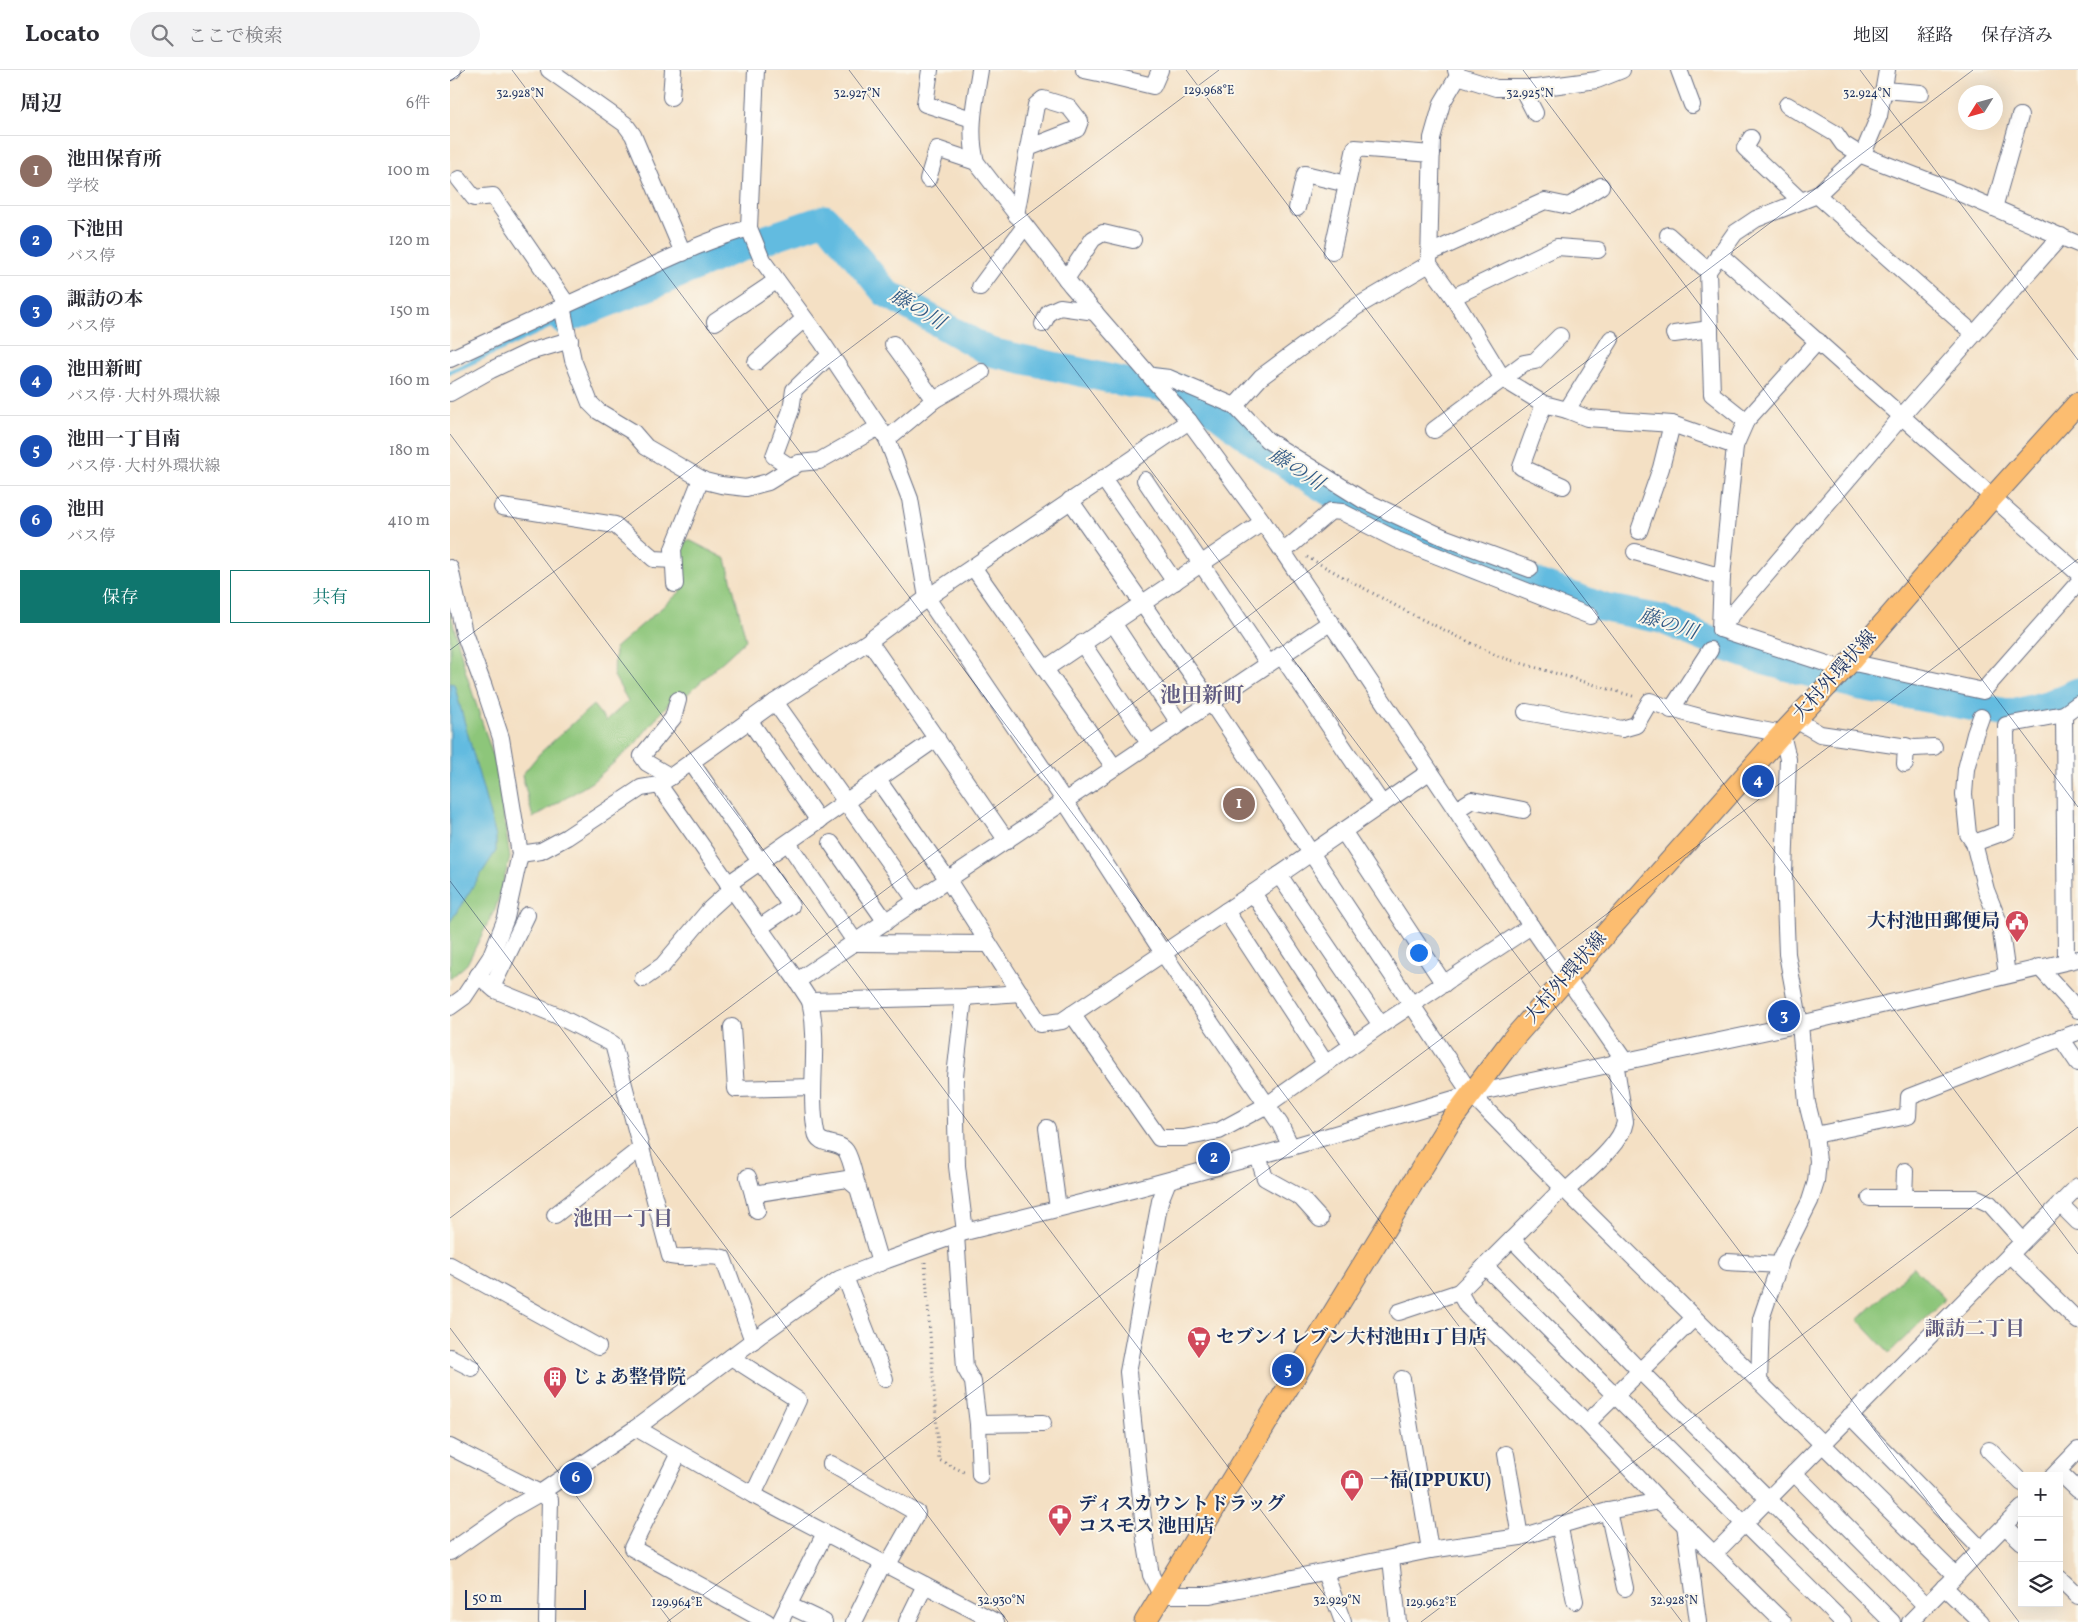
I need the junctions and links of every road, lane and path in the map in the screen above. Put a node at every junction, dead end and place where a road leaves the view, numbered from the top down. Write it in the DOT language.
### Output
graph roads {
  1 [pos="549,70"];
  2 [pos="673,70"];
  3 [pos="756,70"];
  4 [pos="930,70"];
  5 [pos="980,70"];
  6 [pos="1084,70"];
  7 [pos="1160,70"];
  8 [pos="1622,70"];
  9 [pos="1679,70"];
  10 [pos="1887,70"];
  11 [pos="1104,72"];
  12 [pos="1457,73"];
  13 [pos="1522,88"];
  14 [pos="1884,90"];
  15 [pos="1921,93"];
  16 [pos="671,97"];
  17 [pos="1692,105"];
  18 [pos="1787,105"];
  19 [pos="1535,113"];
  20 [pos="2020,116"];
  21 [pos="972,119"];
  22 [pos="1751,138"];
  23 [pos="1028,148"];
  24 [pos="1432,154"];
  25 [pos="1859,154"];
  26 [pos="976,162"];
  27 [pos="459,179"];
  28 [pos="928,179"];
  29 [pos="1347,184"];
  30 [pos="1601,186"];
  31 [pos="1817,195"];
  32 [pos="1801,201"];
  33 [pos="1297,208"];
  34 [pos="1994,208"];
  35 [pos="1021,220"];
  36 [pos="750,230"];
  37 [pos="1668,235"];
  38 [pos="2061,236"];
  39 [pos="1133,240"];
  40 [pos="2078,244"];
  41 [pos="1598,250"];
  42 [pos="683,252"];
  43 [pos="1332,252"];
  44 [pos="1719,254"];
  45 [pos="1430,258"];
  46 [pos="1708,271"];
  47 [pos="1066,279"];
  48 [pos="776,281"];
  49 [pos="980,287"];
  50 [pos="1453,297"];
  51 [pos="564,306"];
  52 [pos="1095,312"];
  53 [pos="804,319"];
  54 [pos="715,322"];
  55 [pos="1043,324"];
  56 [pos="1710,329"];
  57 [pos="569,334"];
  58 [pos="1674,334"];
  59 [pos="1974,334"];
  60 [pos="1560,336"];
  61 [pos="1611,339"];
  62 [pos="1818,341"];
  63 [pos="893,344"];
  64 [pos="830,355"];
  65 [pos="450,359"];
  66 [pos="756,362"];
  67 [pos="982,372"];
  68 [pos="1152,377"];
  69 [pos="1503,380"];
  70 [pos="450,393"];
  71 [pos="934,400"];
  72 [pos="2078,402"];
  73 [pos="1544,404"];
  74 [pos="1235,406"];
  75 [pos="1567,410"];
  76 [pos="1902,416"];
  77 [pos="1189,421"];
  78 [pos="1746,421"];
  79 [pos="1672,424"];
  80 [pos="1434,430"];
  81 [pos="883,433"];
  82 [pos="1735,446"];
  83 [pos="792,468"];
  84 [pos="1103,478"];
  85 [pos="701,479"];
  86 [pos="1145,480"];
  87 [pos="1563,486"];
  88 [pos="1992,498"];
  89 [pos="1070,500"];
  90 [pos="502,507"];
  91 [pos="1263,522"];
  92 [pos="1639,531"];
  93 [pos="1283,552"];
  94 [pos="1635,552"];
  95 [pos="673,560"];
  96 [pos="1202,563"];
  97 [pos="973,567"];
  98 [pos="450,568"];
  99 [pos="1530,569"];
  100 [pos="2078,573"];
  101 [pos="1722,577"];
  102 [pos="1175,582"];
  103 [pos="2078,583"];
  104 [pos="675,584"];
  105 [pos="927,598"];
  106 [pos="1143,604"];
  107 [pos="1590,616"];
  108 [pos="1331,622"];
  109 [pos="1113,624"];
  110 [pos="1720,628"];
  111 [pos="869,641"];
  112 [pos="1082,643"];
  113 [pos="1710,650"];
  114 [pos="1275,659"];
  115 [pos="1845,667"];
  116 [pos="1045,669"];
  117 [pos="678,700"];
  118 [pos="1650,701"];
  119 [pos="775,702"];
  120 [pos="1211,702"];
  121 [pos="2078,704"];
  122 [pos="1671,710"];
  123 [pos="1526,712"];
  124 [pos="2064,714"];
  125 [pos="1981,717"];
  126 [pos="749,720"];
  127 [pos="1795,721"];
  128 [pos="1180,722"];
  129 [pos="938,738"];
  130 [pos="1149,743"];
  131 [pos="1906,746"];
  132 [pos="1934,747"];
  133 [pos="691,762"];
  134 [pos="1905,764"];
  135 [pos="1114,767"];
  136 [pos="1429,772"];
  137 [pos="878,780"];
  138 [pos="665,781"];
  139 [pos="1064,800"];
  140 [pos="847,802"];
  141 [pos="1382,804"];
  142 [pos="1456,810"];
  143 [pos="1523,810"];
  144 [pos="819,821"];
  145 [pos="1343,831"];
  146 [pos="1007,841"];
  147 [pos="788,843"];
  148 [pos="831,843"];
  149 [pos="1974,843"];
  150 [pos="1310,853"];
  151 [pos="520,854"];
  152 [pos="760,862"];
  153 [pos="1279,875"];
  154 [pos="948,880"];
  155 [pos="730,887"];
  156 [pos="1253,893"];
  157 [pos="917,902"];
  158 [pos="1226,911"];
  159 [pos="527,916"];
  160 [pos="886,922"];
  161 [pos="1531,926"];
  162 [pos="759,928"];
  163 [pos="856,943"];
  164 [pos="989,944"];
  165 [pos="1163,953"];
  166 [pos="2072,960"];
  167 [pos="2038,967"];
  168 [pos="478,975"];
  169 [pos="2007,975"];
  170 [pos="1566,978"];
  171 [pos="643,979"];
  172 [pos="797,981"];
  173 [pos="1444,984"];
  174 [pos="492,987"];
  175 [pos="1020,993"];
  176 [pos="964,997"];
  177 [pos="810,1001"];
  178 [pos="1412,1005"];
  179 [pos="450,1007"];
  180 [pos="2078,1010"];
  181 [pos="1072,1014"];
  182 [pos="1800,1024"];
  183 [pos="1381,1025"];
  184 [pos="732,1027"];
  185 [pos="2078,1032"];
  186 [pos="2061,1038"];
  187 [pos="1352,1045"];
  188 [pos="1620,1061"];
  189 [pos="2078,1063"];
  190 [pos="1326,1064"];
  191 [pos="813,1087"];
  192 [pos="1471,1094"];
  193 [pos="1267,1105"];
  194 [pos="1048,1128"];
  195 [pos="1815,1135"];
  196 [pos="1291,1147"];
  197 [pos="641,1148"];
  198 [pos="1258,1156"];
  199 [pos="1905,1171"];
  200 [pos="748,1177"];
  201 [pos="1168,1181"];
  202 [pos="2078,1186"];
  203 [pos="858,1188"];
  204 [pos="1564,1189"];
  205 [pos="753,1194"];
  206 [pos="1870,1198"];
  207 [pos="1904,1198"];
  208 [pos="2060,1204"];
  209 [pos="1058,1208"];
  210 [pos="757,1211"];
  211 [pos="555,1215"];
  212 [pos="1320,1219"];
  213 [pos="2078,1222"];
  214 [pos="960,1234"];
  215 [pos="1512,1239"];
  216 [pos="2023,1241"];
  217 [pos="924,1247"];
  218 [pos="2010,1254"];
  219 [pos="1727,1262"];
  220 [pos="880,1263"];
  221 [pos="450,1265"];
  222 [pos="1780,1265"];
  223 [pos="1485,1266"];
  224 [pos="845,1277"];
  225 [pos="1459,1292"];
  226 [pos="1399,1312"];
  227 [pos="1694,1318"];
  228 [pos="2078,1322"];
  229 [pos="753,1341"];
  230 [pos="598,1347"];
  231 [pos="450,1357"];
  232 [pos="731,1357"];
  233 [pos="472,1368"];
  234 [pos="1640,1371"];
  235 [pos="885,1379"];
  236 [pos="1402,1379"];
  237 [pos="1759,1382"];
  238 [pos="1615,1396"];
  239 [pos="1850,1416"];
  240 [pos="1587,1423"];
  241 [pos="978,1424"];
  242 [pos="1043,1424"];
  243 [pos="636,1428"];
  244 [pos="1822,1444"];
  245 [pos="450,1447"];
  246 [pos="1989,1450"];
  247 [pos="2078,1450"];
  248 [pos="679,1453"];
  249 [pos="1506,1454"];
  250 [pos="831,1464"];
  251 [pos="2057,1472"];
  252 [pos="1794,1473"];
  253 [pos="980,1475"];
  254 [pos="2063,1478"];
  255 [pos="2018,1479"];
  256 [pos="2078,1490"];
  257 [pos="540,1493"];
  258 [pos="754,1496"];
  259 [pos="1769,1498"];
  260 [pos="1660,1501"];
  261 [pos="1608,1511"];
  262 [pos="2018,1512"];
  263 [pos="1559,1524"];
  264 [pos="1685,1525"];
  265 [pos="1743,1525"];
  266 [pos="2005,1526"];
  267 [pos="825,1533"];
  268 [pos="1520,1537"];
  269 [pos="2018,1538"];
  270 [pos="1981,1549"];
  271 [pos="1430,1550"];
  272 [pos="450,1552"];
  273 [pos="1715,1554"];
  274 [pos="1391,1559"];
  275 [pos="885,1564"];
  276 [pos="1325,1573"];
  277 [pos="1950,1581"];
  278 [pos="2063,1582"];
  279 [pos="925,1585"];
  280 [pos="1626,1588"];
  281 [pos="1161,1595"];
  282 [pos="2078,1596"];
  283 [pos="1575,1601"];
  284 [pos="788,1605"];
  285 [pos="1926,1606"];
  286 [pos="547,1622"];
  287 [pos="767,1622"];
  288 [pos="780,1622"];
  289 [pos="824,1622"];
  290 [pos="854,1622"];
  291 [pos="907,1622"];
  292 [pos="996,1622"];
  293 [pos="1145,1622"];
  294 [pos="1343,1622"];
  295 [pos="1398,1622"];
  296 [pos="1698,1622"];
  297 [pos="1783,1622"];
  298 [pos="1843,1622"];
  299 [pos="1892,1622"];
  300 [pos="1910,1622"];
  301 [pos="1982,1622"];
  1 -- 42 [label="street"];
  2 -- 16 [label="street"];
  3 -- 36 [label="street"];
  4 -- 21 [label="street"];
  5 -- 21 [label="street"];
  6 -- 11 [label="street"];
  7 -- 11 [label="street"];
  8 -- 13 [label="street"];
  9 -- 17 [label="street"];
  10 -- 14 [label="street"];
  12 -- 13 [label="street"];
  12 -- 24 [label="street"];
  13 -- 19 [label="street"];
  14 -- 15 [label="street"];
  14 -- 25 [label="street"];
  18 -- 25 [label="street"];
  20 -- 34 [label="street"];
  21 -- 26 [label="street"];
  22 -- 32 [label="street"];
  23 -- 35 [label="street"];
  24 -- 29 [label="street"];
  24 -- 45 [label="street"];
  25 -- 31 [label="street"];
  25 -- 34 [label="street"];
  26 -- 28 [label="street"];
  26 -- 35 [label="street"];
  27 -- 51 [label="street"];
  29 -- 33 [label="street"];
  29 -- 43 [label="street"];
  30 -- 45 [label="street"];
  31 -- 32 [label="street"];
  31 -- 59 [label="street"];
  32 -- 44 [label="street"];
  34 -- 38 [label="street"];
  35 -- 47 [label="street"];
  35 -- 49 [label="street"];
  36 -- 42 [label="street"];
  36 -- 48 [label="street"];
  37 -- 46 [label="street"];
  38 -- 40 [label="street"];
  38 -- 59 [label="street"];
  39 -- 47 [label="street"];
  41 -- 50 [label="street"];
  42 -- 51 [label="street"];
  44 -- 46 [label="street"];
  44 -- 62 [label="street"];
  45 -- 50 [label="street"];
  45 -- 74 [label="street"];
  46 -- 56 [label="street"];
  47 -- 52 [label="street"];
  48 -- 53 [label="street"];
  48 -- 54 [label="street"];
  50 -- 69 [label="street"];
  51 -- 57 [label="street"];
  51 -- 65 [label="street"];
  52 -- 55 [label="street"];
  52 -- 68 [label="street"];
  53 -- 64 [label="street"];
  53 -- 66 [label="street"];
  56 -- 58 [label="street"];
  56 -- 78 [label="street"];
  57 -- 70 [label="street"];
  57 -- 85 [label="street"];
  59 -- 76 [label="street"];
  60 -- 69 [label="street"];
  61 -- 75 [label="street"];
  62 -- 76 [label="street"];
  62 -- 78 [label="street"];
  63 -- 71 [label="street"];
  64 -- 81 [label="street"];
  64 -- 83 [label="street"];
  67 -- 71 [label="street"];
  68 -- 74 [label="street"];
  68 -- 77 [label="street"];
  69 -- 73 [label="street"];
  69 -- 80 [label="street"];
  71 -- 81 [label="street"];
  72 -- 88 [label="main road, 大村外環状線"];
  73 -- 75 [label="street"];
  73 -- 87 [label="street"];
  74 -- 99 [label="street"];
  75 -- 79 [label="street"];
  76 -- 88 [label="street"];
  76 -- 110 [label="street"];
  77 -- 84 [label="street"];
  77 -- 91 [label="street"];
  78 -- 82 [label="street"];
  79 -- 82 [label="street"];
  79 -- 92 [label="street"];
  81 -- 83 [label="street"];
  81 -- 105 [label="street"];
  82 -- 101 [label="street"];
  83 -- 85 [label="street"];
  84 -- 89 [label="street"];
  84 -- 102 [label="street"];
  85 -- 95 [label="street"];
  86 -- 96 [label="street"];
  88 -- 100 [label="street"];
  88 -- 115 [label="main road, 大村外環状線"];
  89 -- 97 [label="street"];
  89 -- 106 [label="street"];
  90 -- 95 [label="street"];
  91 -- 93 [label="street"];
  91 -- 96 [label="street"];
  93 -- 107 [label="street"];
  93 -- 108 [label="street"];
  93 -- 118 [label="path"];
  94 -- 101 [label="street"];
  95 -- 104 [label="street"];
  96 -- 102 [label="street"];
  96 -- 114 [label="street"];
  97 -- 105 [label="street"];
  97 -- 116 [label="street"];
  98 -- 151 [label="street"];
  101 -- 110 [label="street"];
  102 -- 106 [label="street"];
  103 -- 115 [label="street"];
  105 -- 111 [label="street"];
  105 -- 139 [label="street"];
  106 -- 109 [label="street"];
  106 -- 120 [label="street"];
  108 -- 114 [label="street"];
  108 -- 136 [label="street"];
  109 -- 112 [label="street"];
  109 -- 128 [label="street"];
  110 -- 115 [label="street"];
  111 -- 119 [label="street"];
  111 -- 129 [label="street"];
  112 -- 116 [label="street"];
  112 -- 130 [label="street"];
  113 -- 122 [label="street"];
  114 -- 120 [label="street"];
  114 -- 141 [label="street"];
  115 -- 127 [label="main road, 大村外環状線"];
  116 -- 135 [label="street"];
  117 -- 138 [label="street"];
  118 -- 122 [label="street"];
  118 -- 123 [label="street"];
  119 -- 126 [label="street"];
  119 -- 140 [label="street"];
  120 -- 128 [label="street"];
  120 -- 150 [label="street"];
  121 -- 124 [label="street"];
  122 -- 127 [label="street"];
  124 -- 149 [label="street"];
  124 -- 166 [label="street"];
  125 -- 149 [label="street"];
  126 -- 133 [label="street"];
  126 -- 144 [label="street"];
  127 -- 131 [label="street"];
  127 -- 170 [label="main road, 大村外環状線"];
  127 -- 182 [label="street"];
  128 -- 130 [label="street"];
  129 -- 137 [label="street"];
  129 -- 146 [label="street"];
  130 -- 135 [label="street"];
  131 -- 132 [label="street"];
  131 -- 134 [label="street"];
  133 -- 138 [label="street"];
  133 -- 152 [label="street"];
  135 -- 139 [label="street"];
  136 -- 141 [label="street"];
  136 -- 142 [label="street"];
  137 -- 140 [label="street"];
  137 -- 154 [label="street"];
  138 -- 151 [label="street"];
  138 -- 155 [label="street"];
  139 -- 146 [label="street"];
  139 -- 165 [label="street"];
  140 -- 144 [label="street"];
  140 -- 157 [label="street"];
  141 -- 145 [label="street"];
  142 -- 143 [label="street"];
  142 -- 161 [label="street"];
  144 -- 147 [label="street"];
  145 -- 150 [label="street"];
  145 -- 173 [label="street"];
  146 -- 154 [label="street"];
  147 -- 152 [label="street"];
  147 -- 163 [label="street"];
  148 -- 160 [label="street"];
  149 -- 169 [label="street"];
  150 -- 153 [label="street"];
  150 -- 178 [label="street"];
  151 -- 168 [label="street"];
  152 -- 155 [label="street"];
  152 -- 162 [label="street"];
  153 -- 156 [label="street"];
  153 -- 183 [label="street"];
  154 -- 157 [label="street"];
  154 -- 164 [label="street"];
  155 -- 162 [label="street"];
  155 -- 171 [label="street"];
  156 -- 158 [label="street"];
  156 -- 187 [label="street"];
  157 -- 160 [label="street"];
  158 -- 165 [label="street"];
  158 -- 190 [label="street"];
  159 -- 174 [label="street"];
  160 -- 163 [label="street"];
  161 -- 170 [label="street"];
  161 -- 173 [label="street"];
  162 -- 172 [label="street"];
  163 -- 164 [label="street"];
  163 -- 172 [label="street"];
  164 -- 175 [label="street"];
  165 -- 181 [label="street"];
  165 -- 193 [label="street"];
  166 -- 167 [label="street"];
  167 -- 169 [label="street"];
  167 -- 180 [label="street"];
  168 -- 174 [label="street"];
  168 -- 179 [label="street"];
  169 -- 182 [label="street"];
  170 -- 188 [label="street"];
  170 -- 192 [label="main road, 大村外環状線"];
  172 -- 177 [label="street"];
  173 -- 178 [label="street"];
  174 -- 197 [label="street"];
  175 -- 176 [label="street"];
  175 -- 181 [label="street"];
  176 -- 177 [label="street"];
  176 -- 214 [label="street"];
  177 -- 191 [label="street"];
  178 -- 183 [label="street"];
  178 -- 192 [label="street"];
  181 -- 193 [label="street"];
  182 -- 188 [label="street"];
  182 -- 195 [label="street"];
  183 -- 187 [label="street"];
  184 -- 191 [label="street"];
  185 -- 186 [label="street"];
  186 -- 189 [label="street"];
  186 -- 195 [label="street"];
  187 -- 190 [label="street"];
  188 -- 192 [label="street"];
  188 -- 204 [label="street"];
  190 -- 193 [label="street"];
  191 -- 203 [label="street"];
  192 -- 196 [label="street"];
  192 -- 204 [label="street"];
  192 -- 281 [label="main road, 大村外環状線"];
  193 -- 196 [label="street"];
  194 -- 209 [label="street"];
  195 -- 222 [label="street"];
  196 -- 198 [label="street"];
  197 -- 211 [label="street"];
  197 -- 229 [label="street"];
  198 -- 201 [label="street"];
  198 -- 212 [label="street"];
  199 -- 207 [label="street"];
  200 -- 205 [label="street"];
  201 -- 209 [label="street"];
  201 -- 281 [label="street"];
  202 -- 208 [label="street"];
  203 -- 205 [label="street"];
  203 -- 220 [label="street"];
  204 -- 215 [label="street"];
  204 -- 227 [label="street"];
  205 -- 210 [label="street"];
  206 -- 207 [label="street"];
  207 -- 216 [label="street"];
  208 -- 213 [label="street"];
  208 -- 216 [label="street"];
  209 -- 214 [label="street"];
  214 -- 217 [label="street"];
  214 -- 241 [label="street"];
  215 -- 223 [label="street"];
  215 -- 234 [label="street"];
  216 -- 218 [label="street"];
  217 -- 220 [label="street"];
  217 -- 253 [label="path"];
  218 -- 228 [label="street"];
  218 -- 239 [label="street"];
  219 -- 222 [label="street"];
  220 -- 224 [label="street"];
  221 -- 230 [label="street"];
  222 -- 237 [label="street"];
  223 -- 225 [label="street"];
  223 -- 238 [label="street"];
  224 -- 229 [label="street"];
  224 -- 235 [label="street"];
  225 -- 226 [label="street"];
  225 -- 240 [label="street"];
  227 -- 234 [label="street"];
  227 -- 237 [label="street"];
  229 -- 232 [label="street"];
  231 -- 233 [label="street"];
  232 -- 243 [label="street"];
  232 -- 258 [label="street"];
  234 -- 238 [label="street"];
  234 -- 259 [label="street"];
  236 -- 271 [label="street"];
  237 -- 244 [label="street"];
  238 -- 240 [label="street"];
  238 -- 265 [label="street"];
  239 -- 244 [label="street"];
  239 -- 270 [label="street"];
  240 -- 260 [label="street"];
  241 -- 242 [label="street"];
  241 -- 253 [label="street"];
  243 -- 248 [label="street"];
  243 -- 257 [label="street"];
  244 -- 252 [label="street"];
  244 -- 277 [label="street"];
  245 -- 257 [label="street"];
  246 -- 255 [label="street"];
  247 -- 251 [label="street"];
  248 -- 258 [label="street"];
  248 -- 287 [label="street"];
  249 -- 268 [label="street"];
  250 -- 275 [label="street"];
  252 -- 259 [label="street"];
  252 -- 285 [label="street"];
  254 -- 256 [label="street"];
  257 -- 272 [label="street"];
  257 -- 286 [label="street"];
  258 -- 267 [label="street"];
  259 -- 265 [label="street"];
  259 -- 299 [label="street"];
  260 -- 261 [label="street"];
  260 -- 264 [label="street"];
  261 -- 263 [label="street"];
  261 -- 280 [label="street"];
  262 -- 266 [label="street"];
  263 -- 268 [label="street"];
  263 -- 283 [label="street"];
  264 -- 273 [label="street"];
  264 -- 296 [label="street"];
  265 -- 273 [label="street"];
  265 -- 298 [label="street"];
  266 -- 269 [label="street"];
  266 -- 270 [label="street"];
  267 -- 275 [label="street"];
  267 -- 284 [label="street"];
  268 -- 271 [label="street"];
  270 -- 277 [label="street"];
  271 -- 274 [label="street"];
  273 -- 297 [label="street"];
  274 -- 276 [label="street"];
  274 -- 295 [label="street"];
  275 -- 279 [label="street"];
  275 -- 290 [label="street"];
  276 -- 281 [label="street"];
  276 -- 294 [label="street"];
  277 -- 285 [label="street"];
  277 -- 301 [label="street"];
  278 -- 282 [label="street"];
  279 -- 291 [label="street"];
  279 -- 292 [label="street"];
  281 -- 293 [label="main road, 大村外環状線"];
  284 -- 288 [label="street"];
  284 -- 289 [label="street"];
  285 -- 300 [label="street"];
}
